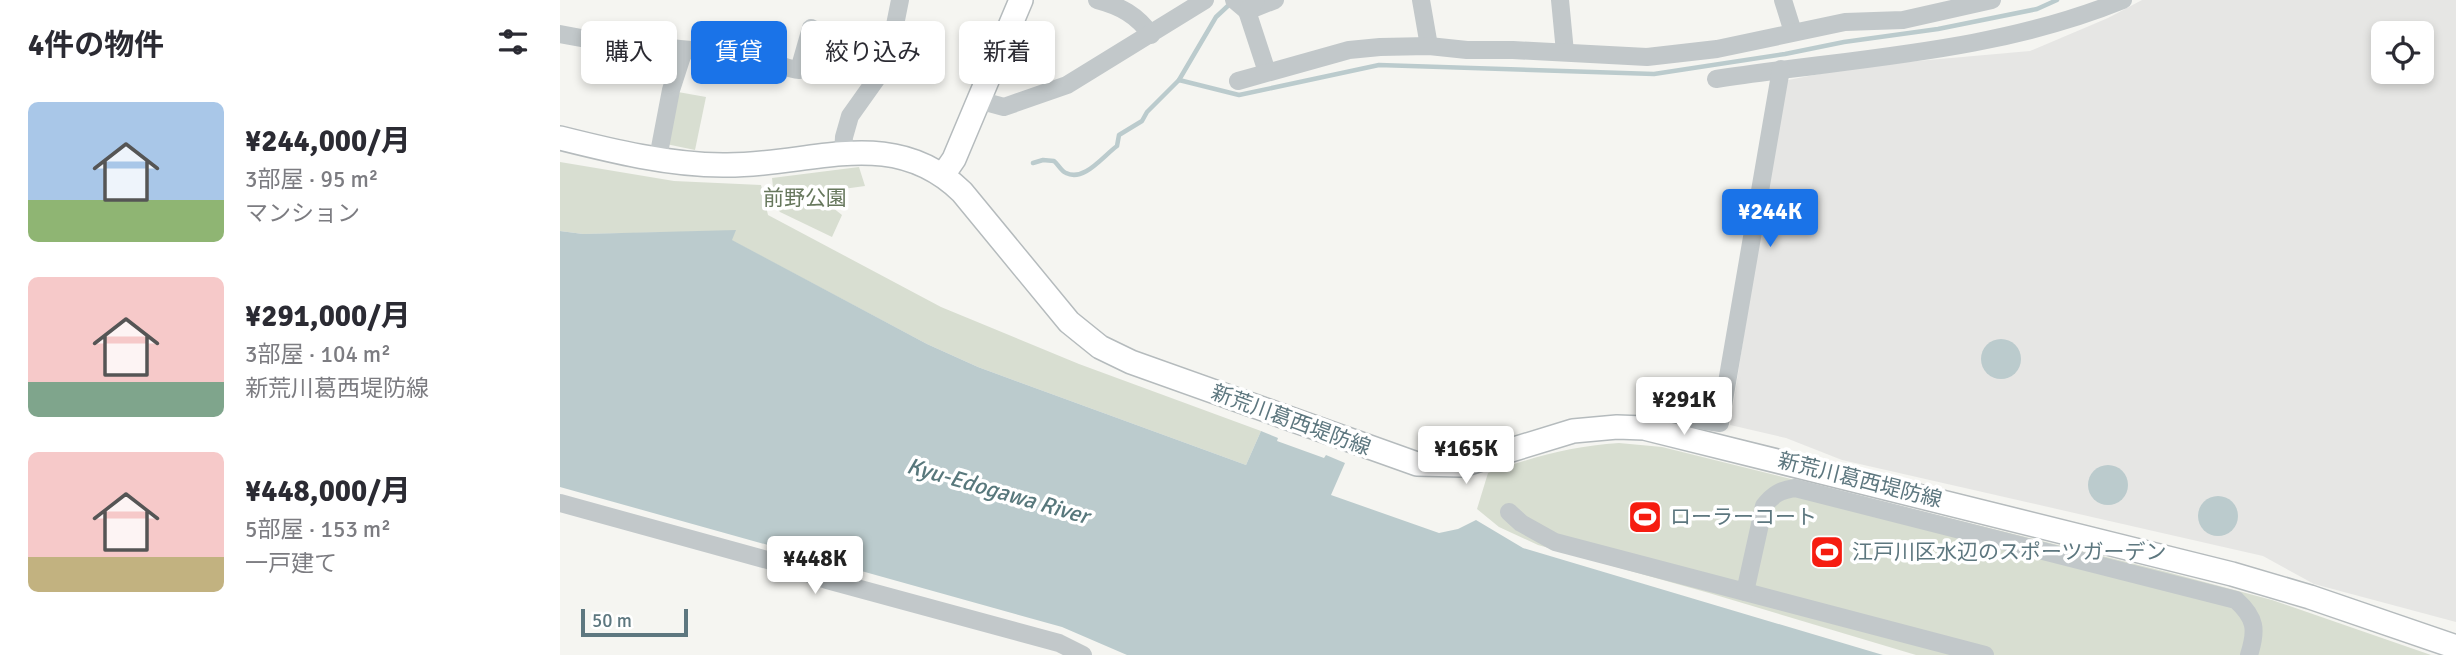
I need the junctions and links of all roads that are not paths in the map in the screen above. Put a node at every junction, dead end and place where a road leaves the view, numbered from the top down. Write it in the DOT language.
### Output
graph roads {
  1 [pos="900,0"];
  2 [pos="1021,0"];
  3 [pos="1097,0"];
  4 [pos="1205,0"];
  5 [pos="1275,0"];
  6 [pos="1421,0"];
  7 [pos="1560,0"];
  8 [pos="1783,0"];
  9 [pos="1992,0"];
  10 [pos="2123,0"];
  11 [pos="1970,2"];
  12 [pos="1246,4"];
  13 [pos="1793,32"];
  14 [pos="560,34"];
  15 [pos="1151,35"];
  16 [pos="1429,46"];
  17 [pos="684,50"];
  18 [pos="1566,52"];
  19 [pos="801,63"];
  20 [pos="1781,69"];
  21 [pos="1267,72"];
  22 [pos="1716,79"];
  23 [pos="1238,82"];
  24 [pos="978,100"];
  25 [pos="560,138"];
  26 [pos="843,153"];
  27 [pos="658,158"];
  28 [pos="943,175"];
  29 [pos="1644,428"];
  30 [pos="560,503"];
  31 [pos="1509,512"];
  32 [pos="1745,592"];
  33 [pos="2456,647"];
  34 [pos="1083,655"];
  35 [pos="1985,655"];
  36 [pos="2249,655"];
  1 -- 26 [label="street"];
  2 -- 24 [label="main road"];
  3 -- 15 [label="street"];
  4 -- 15 [label="street"];
  5 -- 12 [label="street"];
  6 -- 16 [label="street"];
  7 -- 18 [label="street"];
  8 -- 13 [label="street"];
  9 -- 11 [label="street"];
  10 -- 20 [label="street"];
  11 -- 13 [label="street"];
  12 -- 21 [label="street"];
  13 -- 18 [label="street"];
  14 -- 17 [label="street"];
  15 -- 24 [label="street"];
  16 -- 18 [label="street"];
  16 -- 21 [label="street"];
  17 -- 19 [label="street"];
  17 -- 27 [label="street"];
  20 -- 22 [label="street"];
  20 -- 29 [label="street"];
  21 -- 23 [label="street"];
  24 -- 28 [label="main road"];
  25 -- 27 [label="main road, 新荒川葛西堤防線"];
  26 -- 27 [label="main road, 新荒川葛西堤防線"];
  26 -- 28 [label="main road, 新荒川葛西堤防線"];
  28 -- 29 [label="main road, 新荒川葛西堤防線"];
  29 -- 33 [label="main road, 新荒川葛西堤防線"];
  30 -- 34 [label="street"];
  31 -- 32 [label="street"];
  32 -- 35 [label="street"];
  32 -- 36 [label="street"];
}
